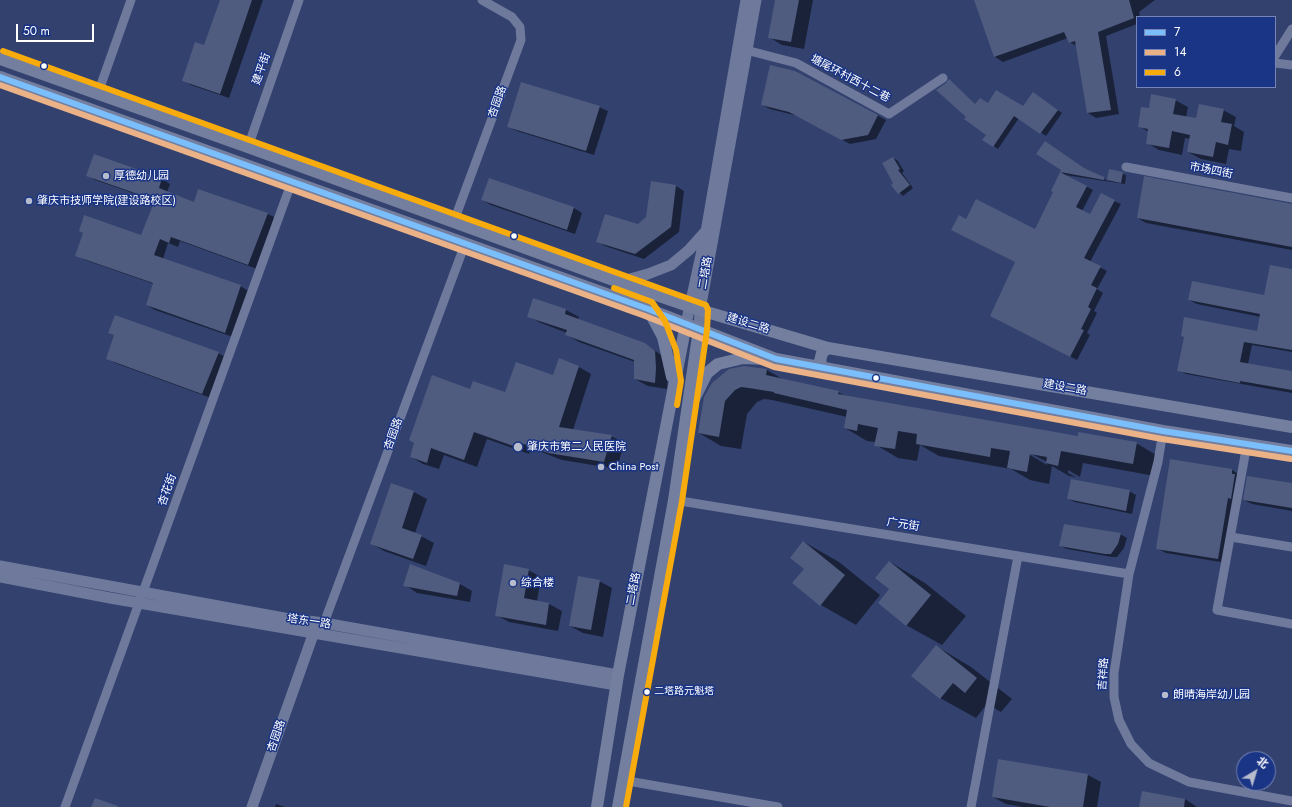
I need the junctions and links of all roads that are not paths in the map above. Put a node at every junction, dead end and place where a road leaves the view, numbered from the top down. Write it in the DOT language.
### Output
graph roads {
  1 [pos="131,0"];
  2 [pos="299,0"];
  3 [pos="482,0"];
  4 [pos="746,0"];
  5 [pos="756,0"];
  6 [pos="1292,29"];
  7 [pos="742,49"];
  8 [pos="1276,54"];
  9 [pos="0,59"];
  10 [pos="1276,63"];
  11 [pos="1292,66"];
  12 [pos="0,77"];
  13 [pos="943,78"];
  14 [pos="98,93"];
  15 [pos="248,147"];
  16 [pos="1126,167"];
  17 [pos="292,181"];
  18 [pos="1292,198"];
  19 [pos="454,221"];
  20 [pos="706,232"];
  21 [pos="465,244"];
  22 [pos="619,282"];
  23 [pos="694,308"];
  24 [pos="648,309"];
  25 [pos="686,324"];
  26 [pos="699,329"];
  27 [pos="828,348"];
  28 [pos="776,359"];
  29 [pos="822,367"];
  30 [pos="674,382"];
  31 [pos="687,411"];
  32 [pos="1292,427"];
  33 [pos="1163,431"];
  34 [pos="1247,444"];
  35 [pos="1292,451"];
  36 [pos="674,500"];
  37 [pos="1231,537"];
  38 [pos="1292,547"];
  39 [pos="1018,556"];
  40 [pos="0,566"];
  41 [pos="1128,574"];
  42 [pos="0,577"];
  43 [pos="142,598"];
  44 [pos="1292,624"];
  45 [pos="319,630"];
  46 [pos="617,680"];
  47 [pos="622,780"];
  48 [pos="1292,801"];
  49 [pos="65,807"];
  50 [pos="252,807"];
  51 [pos="260,807"];
  52 [pos="597,807"];
  53 [pos="618,807"];
  54 [pos="778,807"];
  55 [pos="971,807"];
  1 -- 14 [label="street"];
  2 -- 15 [label="street, 建平街"];
  3 -- 19 [label="street, 杏园路"];
  4 -- 7 [label="street, 二塔路"];
  5 -- 7 [label="street, 二塔路"];
  6 -- 8 [label="street"];
  7 -- 13 [label="street, 塘尾环村西十二巷"];
  7 -- 20 [label="street, 二塔路"];
  7 -- 23 [label="street, 二塔路"];
  9 -- 14 [label="main road, 建设二路"];
  10 -- 11 [label="street"];
  12 -- 17 [label="main road, 建设二路"];
  14 -- 15 [label="main road, 建设二路"];
  15 -- 19 [label="main road, 建设二路"];
  16 -- 18 [label="street, 市场四街"];
  17 -- 21 [label="main road, 建设二路"];
  17 -- 43 [label="street, 杏花街"];
  19 -- 22 [label="main road, 建设二路"];
  20 -- 22 [label="street"];
  20 -- 23 [label="street, 二塔路"];
  21 -- 24 [label="main road, 建设二路"];
  21 -- 45 [label="street, 杏园路"];
  22 -- 23 [label="main road, 建设二路"];
  23 -- 25 [label="street"];
  23 -- 26 [label="street, 二塔路"];
  23 -- 27 [label="main road, 建设二路"];
  24 -- 25 [label="main road, 建设二路"];
  24 -- 30 [label="main road"];
  25 -- 26 [label="main road, 建设二路"];
  25 -- 30 [label="main road, 二塔路"];
  26 -- 28 [label="main road, 建设二路"];
  26 -- 31 [label="main road, 二塔路"];
  27 -- 29 [label="main road"];
  27 -- 32 [label="main road, 建设二路"];
  28 -- 29 [label="main road, 建设二路"];
  28 -- 31 [label="main road"];
  29 -- 33 [label="main road, 建设二路"];
  30 -- 46 [label="main road, 二塔路"];
  31 -- 36 [label="main road, 二塔路"];
  33 -- 34 [label="main road, 建设二路"];
  33 -- 41 [label="street, 吉祥路"];
  34 -- 35 [label="main road, 建设二路"];
  34 -- 37 [label="street"];
  36 -- 39 [label="street, 广元街"];
  36 -- 47 [label="main road, 二塔路"];
  37 -- 38 [label="street"];
  37 -- 44 [label="street"];
  39 -- 41 [label="street, 广元街"];
  39 -- 55 [label="street"];
  40 -- 43 [label="street, 塔东一路"];
  41 -- 48 [label="street, 吉祥路"];
  42 -- 43 [label="street, 塔东一路"];
  43 -- 45 [label="street, 塔东一路"];
  43 -- 49 [label="street, 杏花街"];
  45 -- 46 [label="street, 塔东一路"];
  45 -- 50 [label="street, 杏园路"];
  45 -- 51 [label="street, 杏园路"];
  46 -- 52 [label="main road, 二塔路"];
  47 -- 53 [label="main road, 二塔路"];
  47 -- 54 [label="street"];
}
